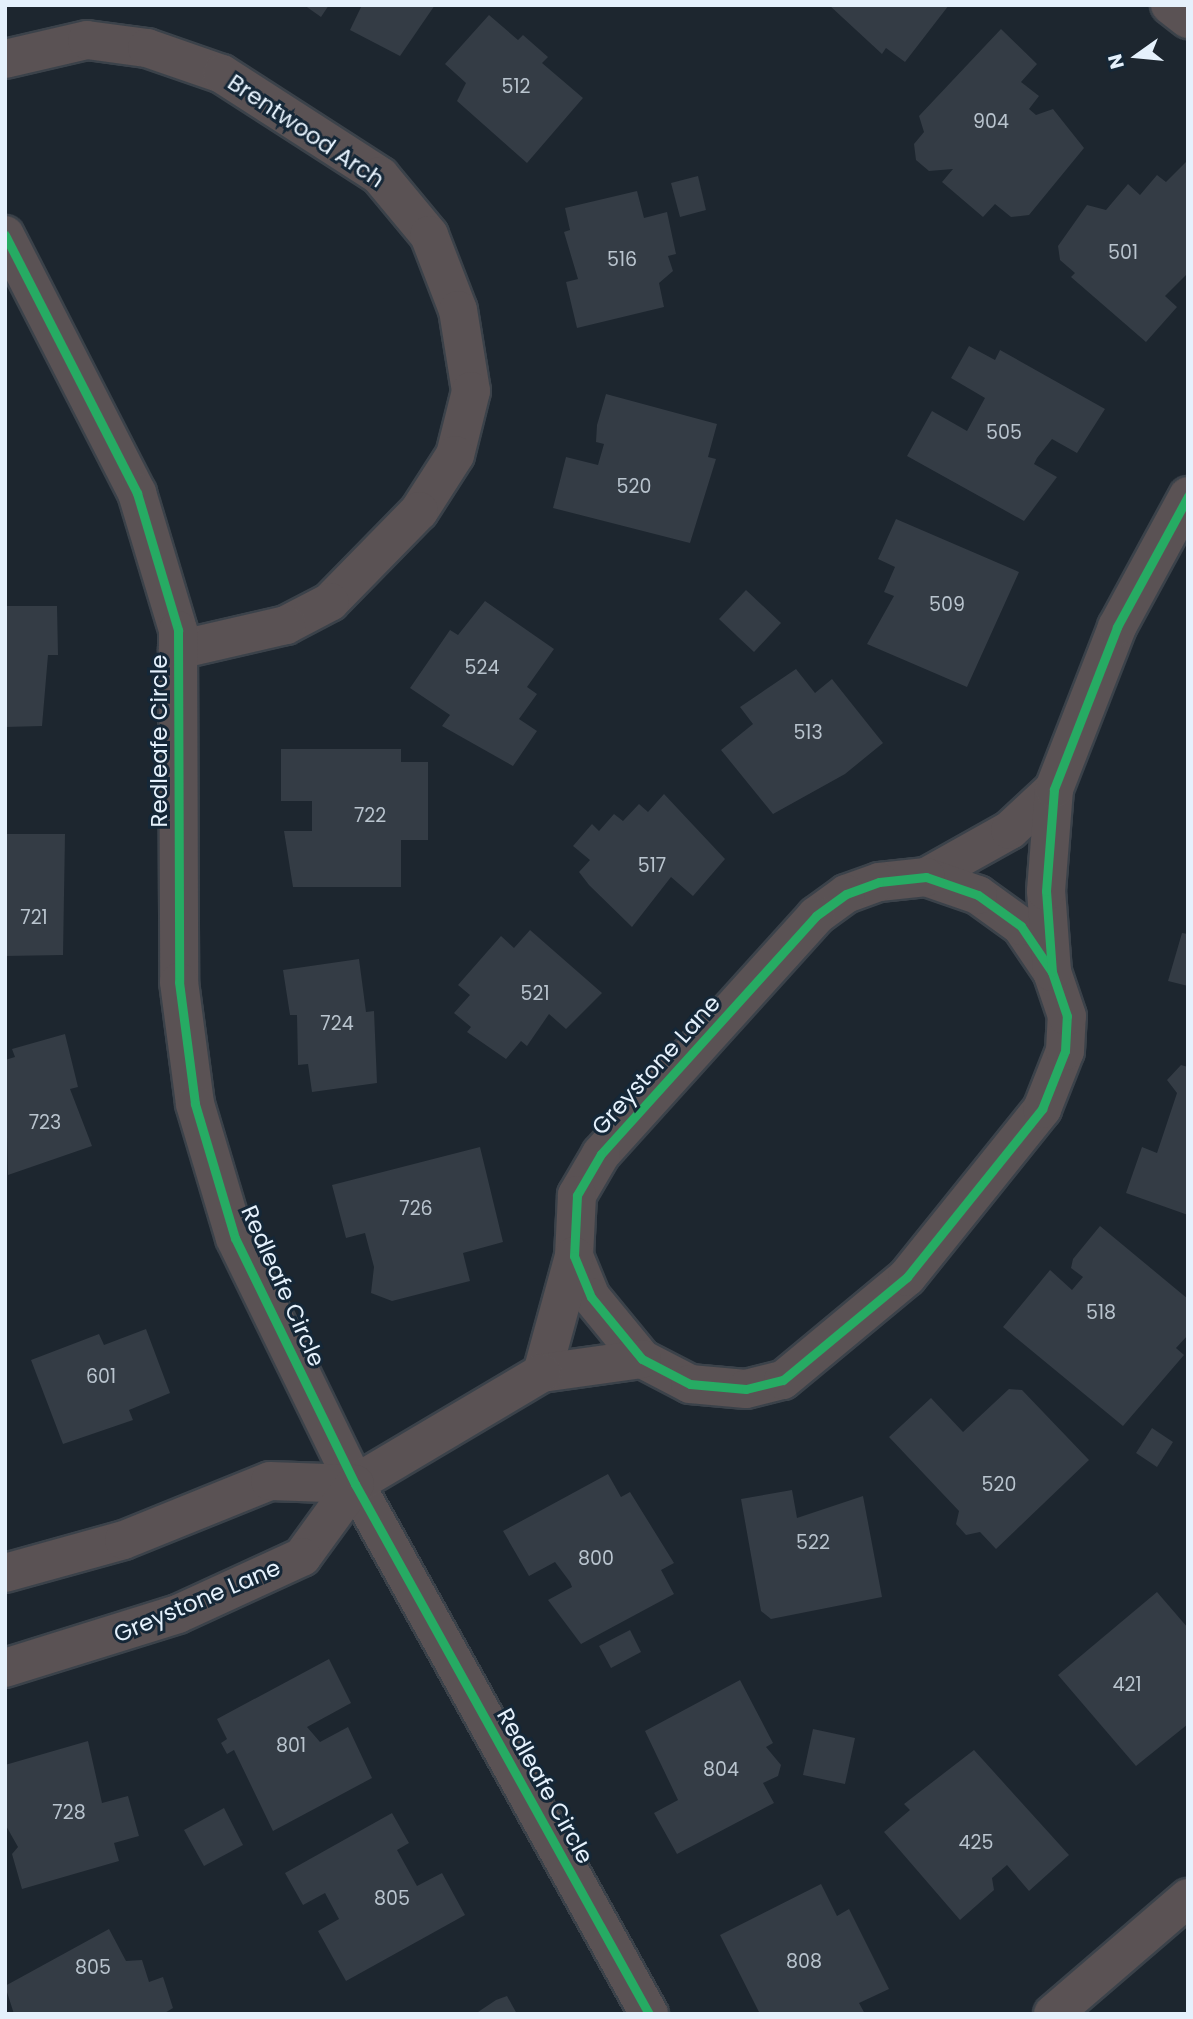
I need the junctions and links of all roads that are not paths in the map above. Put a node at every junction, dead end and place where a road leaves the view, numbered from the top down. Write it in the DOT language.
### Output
graph roads {
  1 [pos="1170,5"];
  2 [pos="1188,19"];
  3 [pos="5,60"];
  4 [pos="5,235"];
  5 [pos="1188,496"];
  6 [pos="178,650"];
  7 [pos="1054,789"];
  8 [pos="926,877"];
  9 [pos="1052,972"];
  10 [pos="575,1256"];
  11 [pos="642,1359"];
  12 [pos="542,1373"];
  13 [pos="355,1484"];
  14 [pos="5,1573"];
  15 [pos="5,1668"];
  16 [pos="1188,1898"];
  17 [pos="649,2014"];
  18 [pos="1053,2014"];
  1 -- 2 [label="street"];
  3 -- 6 [label="street, Brentwood Arch"];
  4 -- 6 [label="street, Redleafe Circle"];
  5 -- 7 [label="street, Greystone Lane"];
  6 -- 13 [label="street, Redleafe Circle"];
  7 -- 8 [label="street, Greystone Lane"];
  7 -- 9 [label="street, Greystone Lane"];
  8 -- 9 [label="street, Greystone Lane"];
  8 -- 10 [label="street, Greystone Lane"];
  9 -- 11 [label="street, Greystone Lane"];
  10 -- 11 [label="street, Greystone Lane"];
  10 -- 12 [label="street, Greystone Lane"];
  11 -- 12 [label="street, Greystone Lane"];
  12 -- 13 [label="street, Greystone Lane"];
  13 -- 14 [label="street"];
  13 -- 15 [label="street, Greystone Lane"];
  13 -- 17 [label="street, Redleafe Circle"];
  16 -- 18 [label="street"];
}
